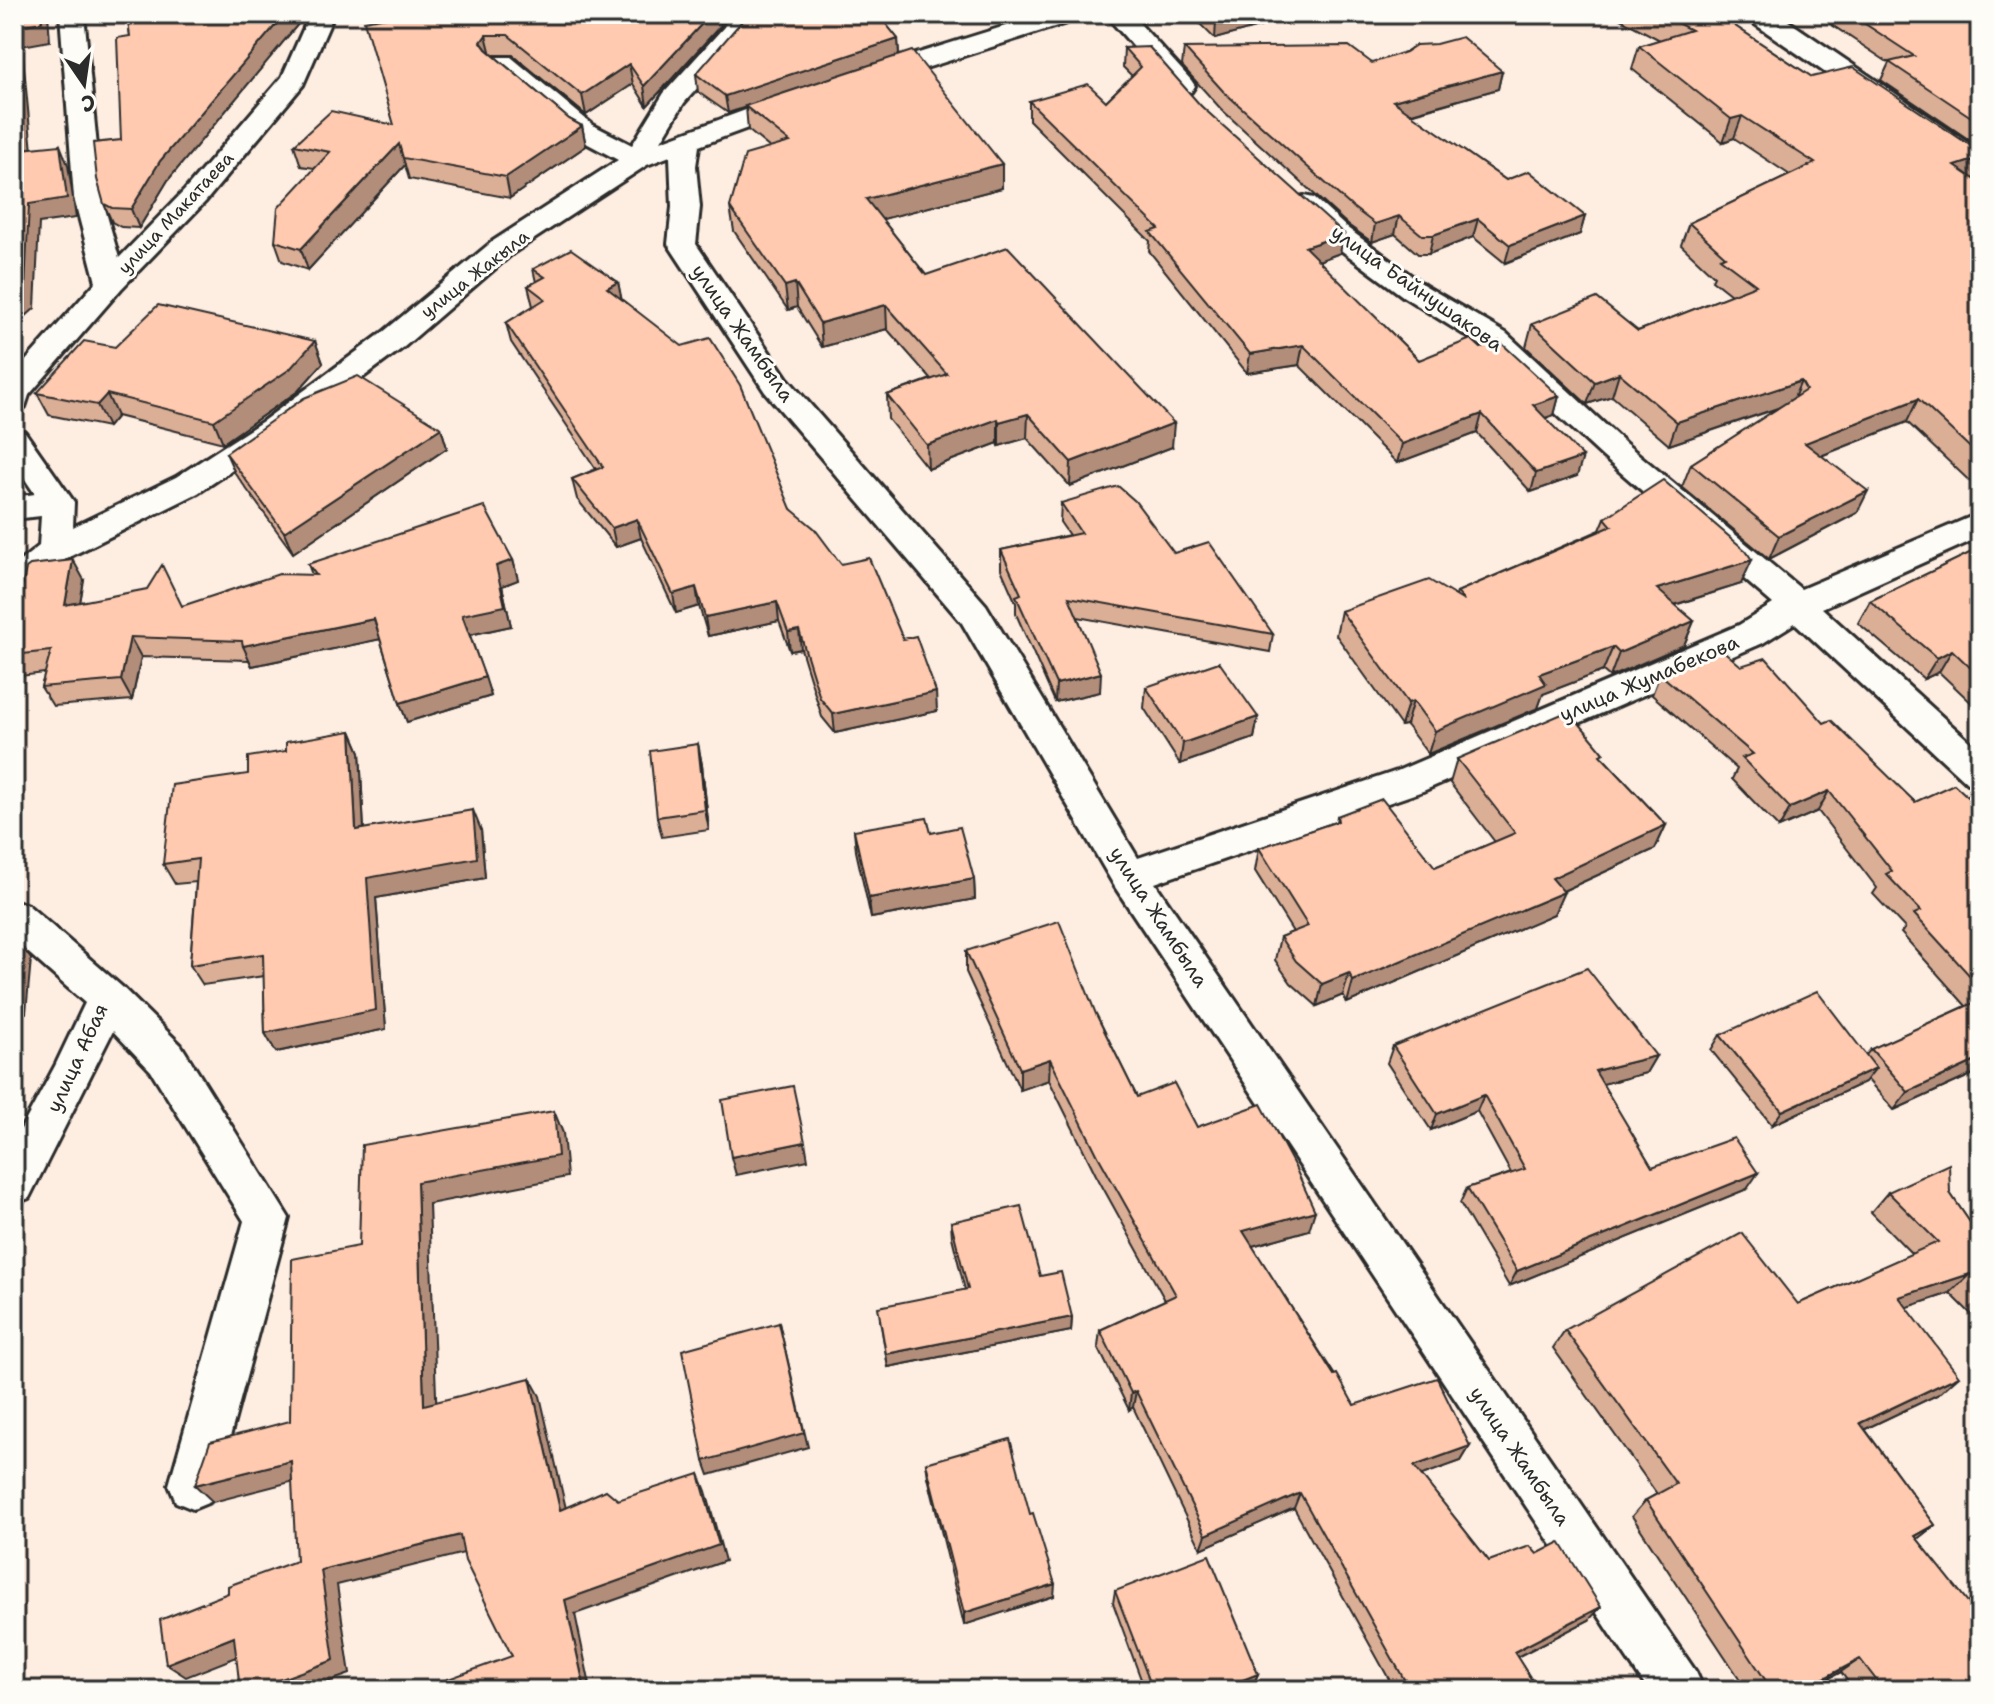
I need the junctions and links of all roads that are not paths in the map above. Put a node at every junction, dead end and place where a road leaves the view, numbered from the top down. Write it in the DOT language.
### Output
graph roads {
  1 [pos="72,14"];
  2 [pos="322,14"];
  3 [pos="742,14"];
  4 [pos="1070,14"];
  5 [pos="1117,14"];
  6 [pos="1759,14"];
  7 [pos="502,62"];
  8 [pos="1200,106"];
  9 [pos="686,142"];
  10 [pos="637,159"];
  11 [pos="1980,165"];
  12 [pos="1278,180"];
  13 [pos="111,283"];
  14 [pos="14,400"];
  15 [pos="14,439"];
  16 [pos="58,502"];
  17 [pos="14,508"];
  18 [pos="1980,524"];
  19 [pos="55,550"];
  20 [pos="14,585"];
  21 [pos="1797,605"];
  22 [pos="1980,773"];
  23 [pos="1129,876"];
  24 [pos="14,916"];
  25 [pos="107,998"];
  26 [pos="14,1184"];
  27 [pos="193,1485"];
  28 [pos="1678,1690"];
  1 -- 13 [label="street"];
  2 -- 13 [label="street, улица Макатаева"];
  3 -- 10 [label="street"];
  4 -- 9 [label="street, улица Жакыла"];
  5 -- 8 [label="street"];
  6 -- 11 [label="street"];
  7 -- 10 [label="street"];
  9 -- 10 [label="street, улица Жакыла"];
  9 -- 23 [label="street, улица Жамбыла"];
  10 -- 19 [label="street, улица Жакыла"];
  12 -- 21 [label="street, улица Байнушакова"];
  13 -- 14 [label="street, улица Макатаева"];
  15 -- 16 [label="street"];
  16 -- 17 [label="street"];
  16 -- 19 [label="street"];
  18 -- 21 [label="street, улица Жумабекова"];
  19 -- 20 [label="street, улица Жакыла"];
  21 -- 22 [label="street, улица Байнушакова"];
  21 -- 23 [label="street, улица Жумабекова"];
  23 -- 28 [label="street, улица Жамбыла"];
  24 -- 25 [label="street, улица Абая"];
  25 -- 26 [label="street, улица Абая"];
  25 -- 27 [label="street"];
}
